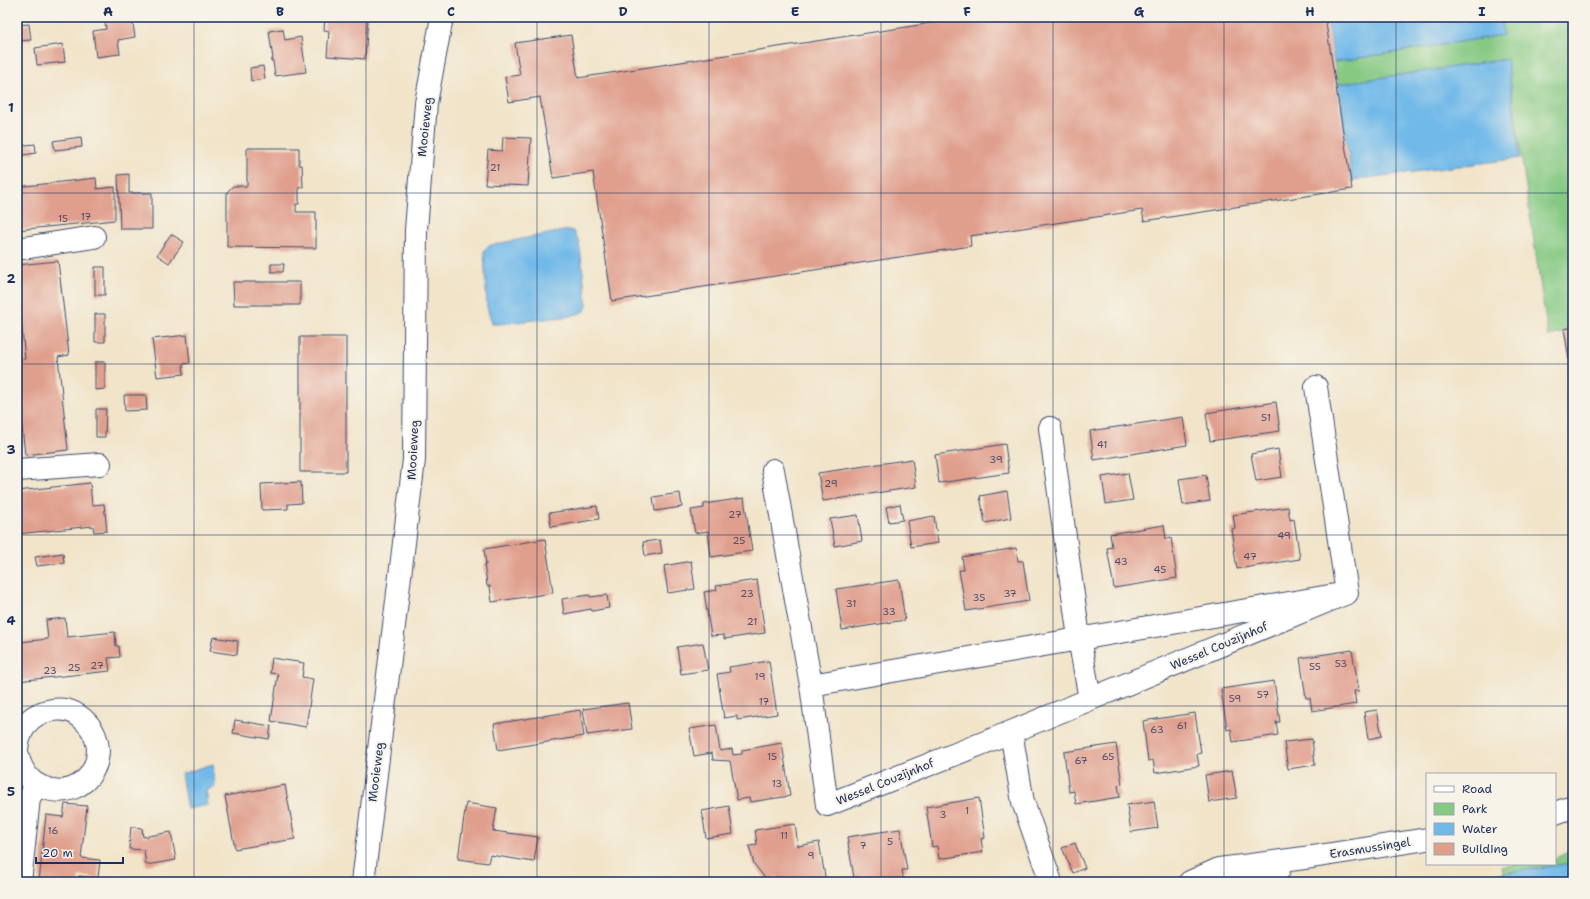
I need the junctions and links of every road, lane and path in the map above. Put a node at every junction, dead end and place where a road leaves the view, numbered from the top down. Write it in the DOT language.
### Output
graph roads {
  1 [pos="442,17"];
  2 [pos="94,237"];
  3 [pos="17,249"];
  4 [pos="1316,388"];
  5 [pos="1050,428"];
  6 [pos="100,464"];
  7 [pos="17,470"];
  8 [pos="773,470"];
  9 [pos="1347,593"];
  10 [pos="1079,638"];
  11 [pos="811,685"];
  12 [pos="1090,699"];
  13 [pos="1011,732"];
  14 [pos="17,749"];
  15 [pos="17,752"];
  16 [pos="37,785"];
  17 [pos="1573,807"];
  18 [pos="1556,813"];
  19 [pos="1426,839"];
  20 [pos="1312,857"];
  21 [pos="20,882"];
  22 [pos="363,882"];
  23 [pos="1051,882"];
  24 [pos="1190,882"];
  25 [pos="1248,882"];
  1 -- 22 [label="street, Mooieweg"];
  2 -- 3 [label="street"];
  4 -- 9 [label="street"];
  5 -- 10 [label="street"];
  6 -- 7 [label="street"];
  8 -- 11 [label="street, Wessel Couzijnhof"];
  9 -- 10 [label="street, Wessel Couzijnhof"];
  9 -- 12 [label="street, Wessel Couzijnhof"];
  10 -- 11 [label="street, Wessel Couzijnhof"];
  10 -- 12 [label="street"];
  11 -- 13 [label="street, Wessel Couzijnhof"];
  12 -- 13 [label="street, Wessel Couzijnhof"];
  13 -- 23 [label="street"];
  14 -- 16 [label="street"];
  15 -- 16 [label="street"];
  16 -- 21 [label="street"];
  17 -- 18 [label="street"];
  19 -- 20 [label="street, Erasmussingel"];
  20 -- 24 [label="street, Erasmussingel"];
  20 -- 25 [label="street, Erasmussingel"];
}
